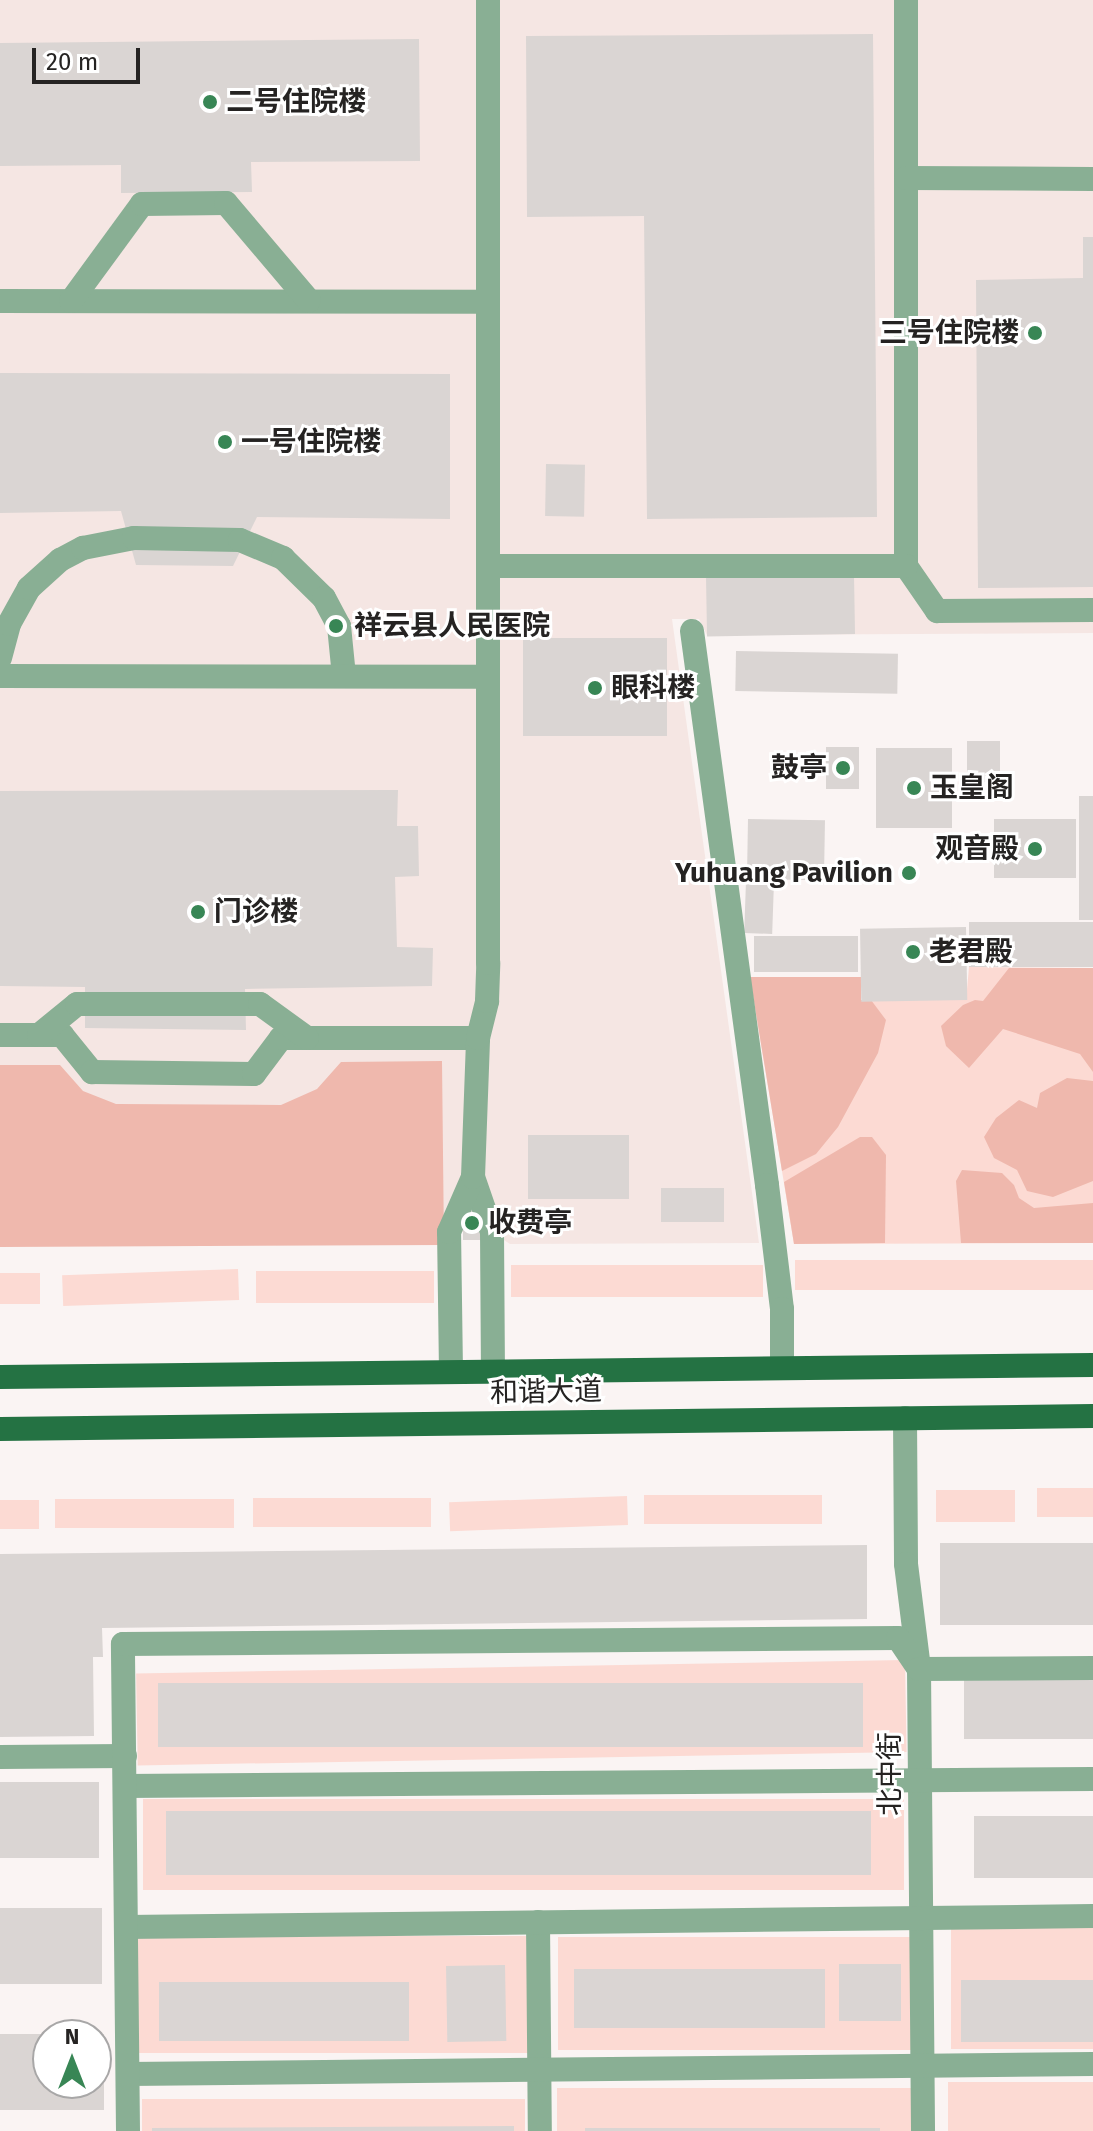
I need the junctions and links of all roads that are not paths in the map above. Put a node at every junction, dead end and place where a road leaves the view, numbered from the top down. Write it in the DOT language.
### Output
graph roads {
  1 [pos="488,0"];
  2 [pos="906,0"];
  3 [pos="906,178"];
  4 [pos="1093,179"];
  5 [pos="0,301"];
  6 [pos="71,301"];
  7 [pos="309,301"];
  8 [pos="488,302"];
  9 [pos="488,566"];
  10 [pos="906,566"];
  11 [pos="1093,610"];
  12 [pos="692,631"];
  13 [pos="0,658"];
  14 [pos="0,676"];
  15 [pos="344,676"];
  16 [pos="488,677"];
  17 [pos="0,1035"];
  18 [pos="39,1035"];
  19 [pos="307,1038"];
  20 [pos="478,1038"];
  21 [pos="473,1177"];
  22 [pos="1093,1365"];
  23 [pos="782,1368"];
  24 [pos="493,1371"];
  25 [pos="451,1372"];
  26 [pos="0,1377"];
  27 [pos="1093,1416"];
  28 [pos="905,1418"];
  29 [pos="0,1429"];
  30 [pos="1093,1668"];
  31 [pos="919,1669"];
  32 [pos="125,1756"];
  33 [pos="0,1757"];
  34 [pos="1093,1779"];
  35 [pos="920,1780"];
  36 [pos="125,1786"];
  37 [pos="1093,1916"];
  38 [pos="921,1918"];
  39 [pos="538,1922"];
  40 [pos="126,1927"];
  41 [pos="1093,2064"];
  42 [pos="922,2065"];
  43 [pos="539,2070"];
  44 [pos="128,2074"];
  45 [pos="128,2131"];
  46 [pos="540,2131"];
  47 [pos="923,2131"];
  1 -- 8 [label="street"];
  2 -- 3 [label="street"];
  3 -- 4 [label="street"];
  3 -- 10 [label="street"];
  5 -- 6 [label="street"];
  6 -- 7 [label="street"];
  6 -- 7 [label="street"];
  7 -- 8 [label="street"];
  8 -- 9 [label="street"];
  9 -- 10 [label="street"];
  9 -- 16 [label="street"];
  10 -- 11 [label="street"];
  12 -- 23 [label="street"];
  13 -- 15 [label="street"];
  14 -- 15 [label="street"];
  15 -- 16 [label="street"];
  16 -- 20 [label="street"];
  17 -- 18 [label="street"];
  18 -- 19 [label="street"];
  18 -- 19 [label="street"];
  19 -- 20 [label="street"];
  20 -- 21 [label="street"];
  21 -- 24 [label="street"];
  21 -- 25 [label="street"];
  22 -- 23 [label="main road, 和谐大道"];
  23 -- 24 [label="main road, 和谐大道"];
  24 -- 25 [label="main road, 和谐大道"];
  25 -- 26 [label="main road, 和谐大道"];
  27 -- 28 [label="main road, 和谐大道"];
  28 -- 29 [label="main road, 和谐大道"];
  28 -- 31 [label="street, 北中街"];
  30 -- 31 [label="street"];
  31 -- 32 [label="street"];
  31 -- 35 [label="street, 北中街"];
  32 -- 33 [label="street"];
  32 -- 36 [label="street"];
  34 -- 35 [label="street"];
  35 -- 36 [label="street"];
  35 -- 38 [label="street, 北中街"];
  36 -- 40 [label="street"];
  37 -- 38 [label="street"];
  38 -- 39 [label="street"];
  38 -- 42 [label="street, 北中街"];
  39 -- 40 [label="street"];
  39 -- 43 [label="street"];
  40 -- 44 [label="street"];
  41 -- 42 [label="street"];
  42 -- 43 [label="street"];
  42 -- 47 [label="street, 北中街"];
  43 -- 44 [label="street"];
  43 -- 46 [label="street"];
  44 -- 45 [label="street"];
}
